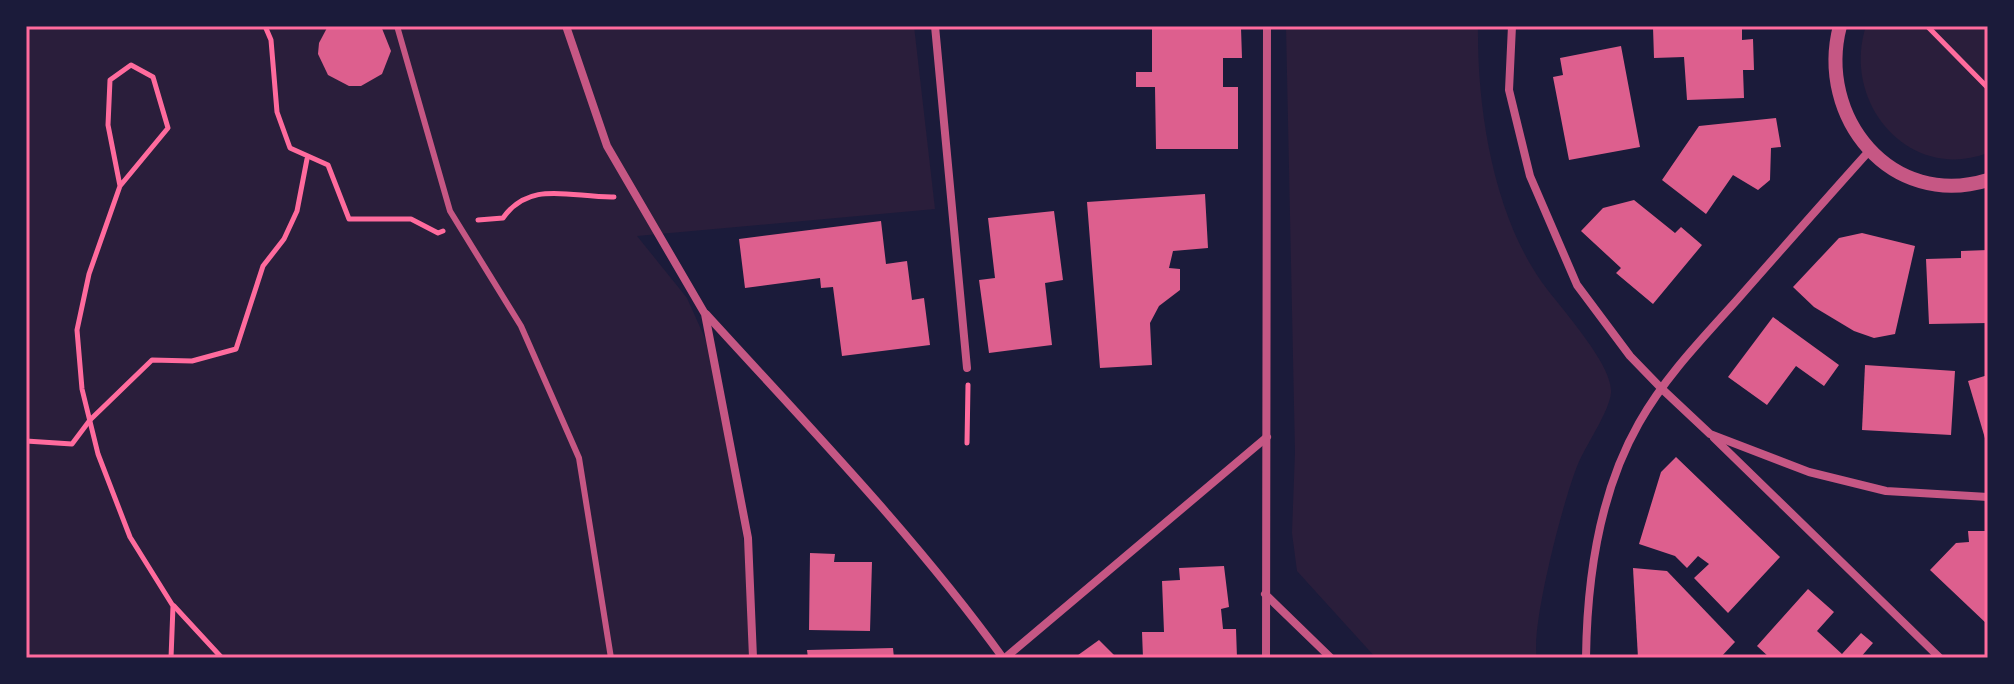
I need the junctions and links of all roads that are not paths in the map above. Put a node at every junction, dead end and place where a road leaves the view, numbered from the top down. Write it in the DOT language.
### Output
graph roads {
  1 [pos="397,26"];
  2 [pos="566,26"];
  3 [pos="935,26"];
  4 [pos="1267,26"];
  5 [pos="1512,26"];
  6 [pos="1840,26"];
  7 [pos="1870,150"];
  8 [pos="1988,180"];
  9 [pos="705,314"];
  10 [pos="967,368"];
  11 [pos="1661,388"];
  12 [pos="1710,434"];
  13 [pos="1267,437"];
  14 [pos="1988,497"];
  15 [pos="1265,594"];
  16 [pos="611,658"];
  17 [pos="753,658"];
  18 [pos="1004,658"];
  19 [pos="1266,658"];
  20 [pos="1331,658"];
  21 [pos="1586,658"];
  22 [pos="1940,658"];
  1 -- 16 [label="lane"];
  2 -- 9 [label="street"];
  3 -- 10 [label="street"];
  4 -- 13 [label="street"];
  5 -- 11 [label="street"];
  6 -- 7 [label="street"];
  7 -- 8 [label="street"];
  7 -- 11 [label="street"];
  9 -- 17 [label="street"];
  9 -- 18 [label="street"];
  11 -- 12 [label="street"];
  11 -- 21 [label="street"];
  12 -- 14 [label="street"];
  12 -- 22 [label="street"];
  13 -- 15 [label="street"];
  13 -- 18 [label="street"];
  15 -- 19 [label="street"];
  15 -- 20 [label="street"];
}
